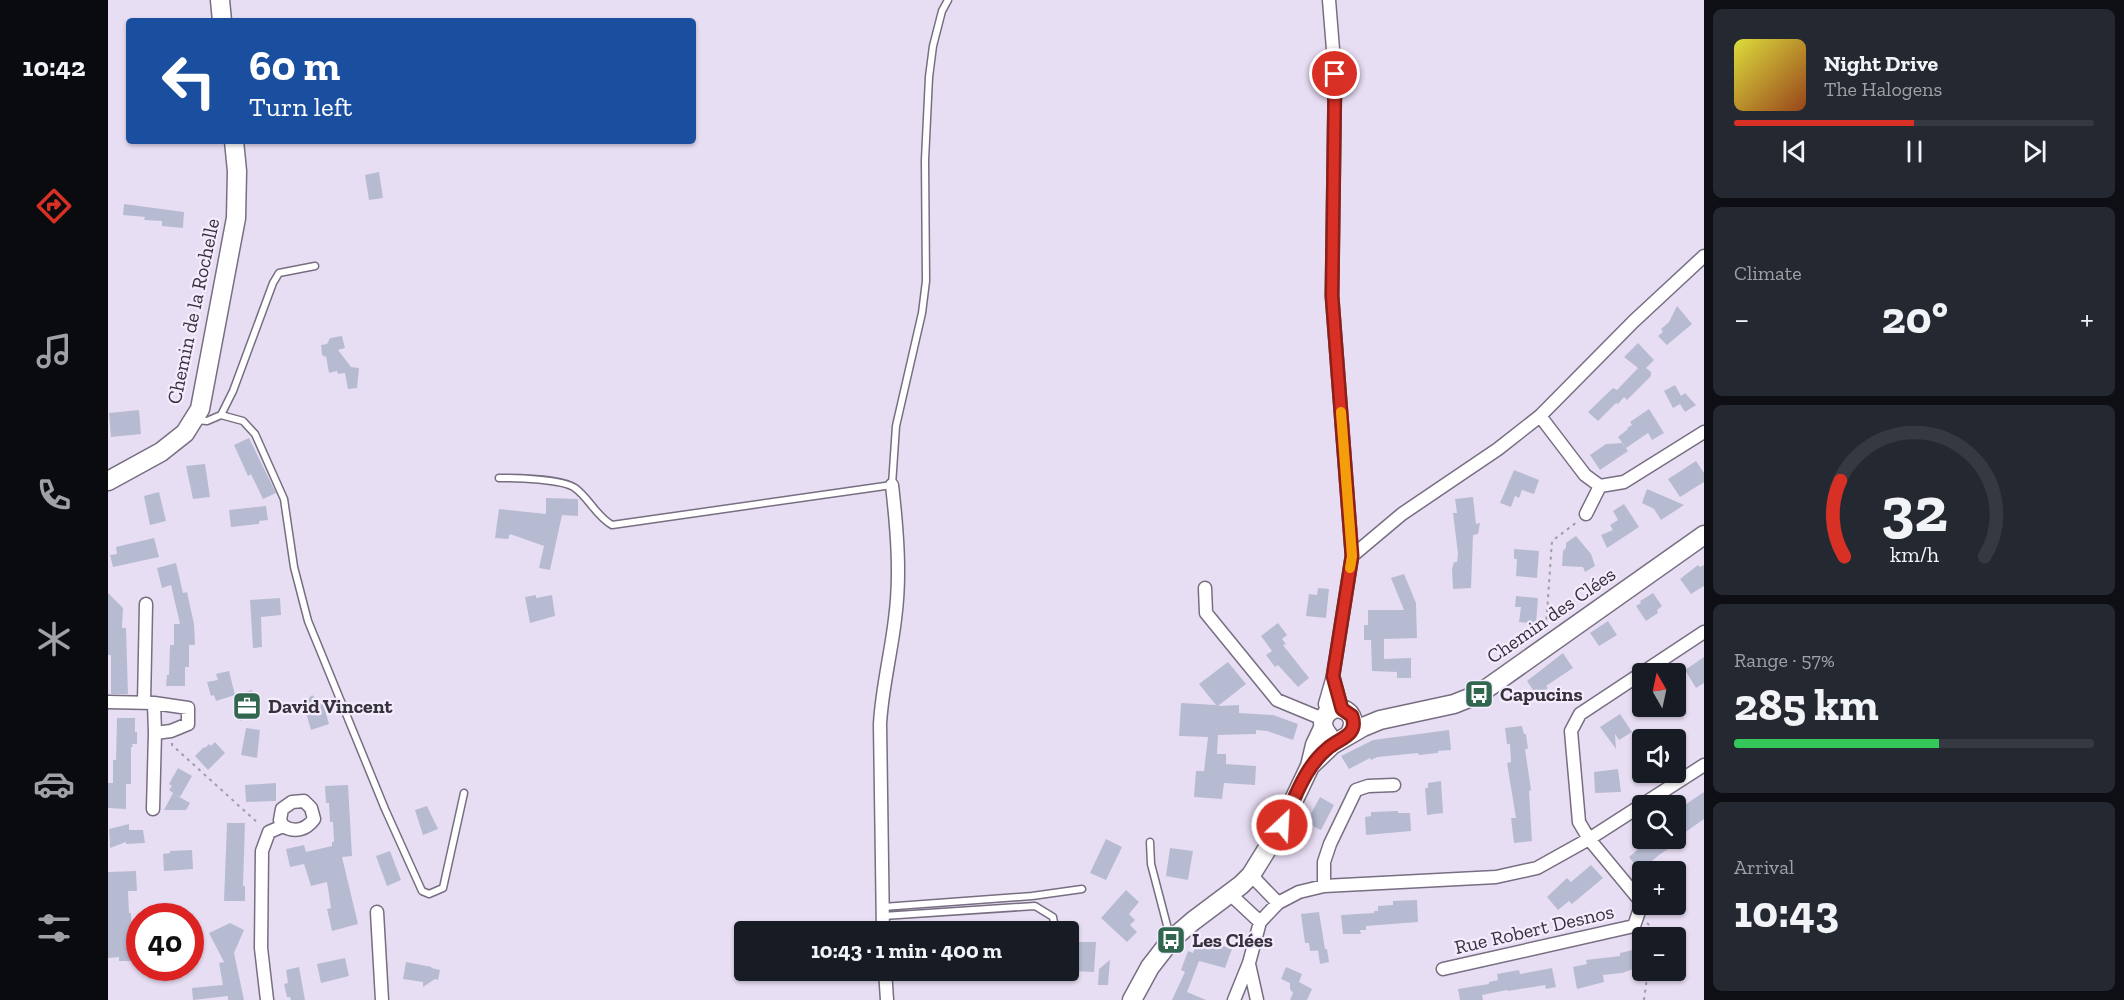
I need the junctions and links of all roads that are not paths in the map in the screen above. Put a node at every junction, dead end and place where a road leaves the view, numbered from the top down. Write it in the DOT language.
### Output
graph roads {
  1 [pos="220,0"];
  2 [pos="948,0"];
  3 [pos="1329,0"];
  4 [pos="222,18"];
  5 [pos="234,144"];
  6 [pos="1704,256"];
  7 [pos="315,266"];
  8 [pos="221,415"];
  9 [pos="1540,416"];
  10 [pos="193,420"];
  11 [pos="1704,432"];
  12 [pos="499,478"];
  13 [pos="108,481"];
  14 [pos="892,485"];
  15 [pos="1600,486"];
  16 [pos="1586,514"];
  17 [pos="1704,535"];
  18 [pos="1352,556"];
  19 [pos="1205,588"];
  20 [pos="147,604"];
  21 [pos="1704,632"];
  22 [pos="108,702"];
  23 [pos="149,703"];
  24 [pos="1337,722"];
  25 [pos="154,733"];
  26 [pos="1704,765"];
  27 [pos="1395,785"];
  28 [pos="464,793"];
  29 [pos="153,809"];
  30 [pos="283,826"];
  31 [pos="1589,839"];
  32 [pos="1149,842"];
  33 [pos="1251,875"];
  34 [pos="1324,886"];
  35 [pos="1082,889"];
  36 [pos="1230,894"];
  37 [pos="1278,903"];
  38 [pos="377,912"];
  39 [pos="883,912"];
  40 [pos="883,921"];
  41 [pos="1053,921"];
  42 [pos="1260,922"];
  43 [pos="1175,937"];
  44 [pos="1248,963"];
  45 [pos="1443,969"];
  46 [pos="886,981"];
  47 [pos="267,1000"];
  48 [pos="382,1000"];
  49 [pos="887,1000"];
  50 [pos="1132,1000"];
  51 [pos="1234,1000"];
  52 [pos="1257,1000"];
  1 -- 4 [label="street"];
  2 -- 14 [label="lane"];
  3 -- 18 [label="street"];
  5 -- 10 [label="street, Chemin de la Rochelle"];
  6 -- 9 [label="street"];
  7 -- 8 [label="lane"];
  8 -- 10 [label="lane"];
  8 -- 28 [label="lane"];
  9 -- 15 [label="street"];
  9 -- 18 [label="street"];
  10 -- 13 [label="street, Chemin de la Rochelle"];
  11 -- 15 [label="street"];
  12 -- 14 [label="lane"];
  14 -- 39 [label="street"];
  15 -- 16 [label="street"];
  17 -- 24 [label="street, Chemin des Clées"];
  18 -- 24 [label="street"];
  19 -- 24 [label="street"];
  20 -- 23 [label="street"];
  21 -- 31 [label="street"];
  22 -- 23 [label="street"];
  23 -- 25 [label="street"];
  23 -- 25 [label="street"];
  24 -- 33 [label="street"];
  25 -- 29 [label="street"];
  26 -- 31 [label="street"];
  27 -- 34 [label="street"];
  30 -- 30 [label="street"];
  30 -- 47 [label="street"];
  31 -- 34 [label="street"];
  31 -- 45 [label="street, Rue Robert Desnos"];
  32 -- 43 [label="lane"];
  33 -- 36 [label="street"];
  33 -- 37 [label="street"];
  34 -- 37 [label="street"];
  35 -- 39 [label="lane"];
  36 -- 42 [label="street"];
  36 -- 43 [label="street"];
  37 -- 42 [label="street"];
  38 -- 48 [label="street"];
  39 -- 40 [label="street"];
  39 -- 41 [label="lane"];
  42 -- 44 [label="street"];
  43 -- 50 [label="street"];
  44 -- 51 [label="street"];
  44 -- 52 [label="street"];
  46 -- 49 [label="street"];
}
